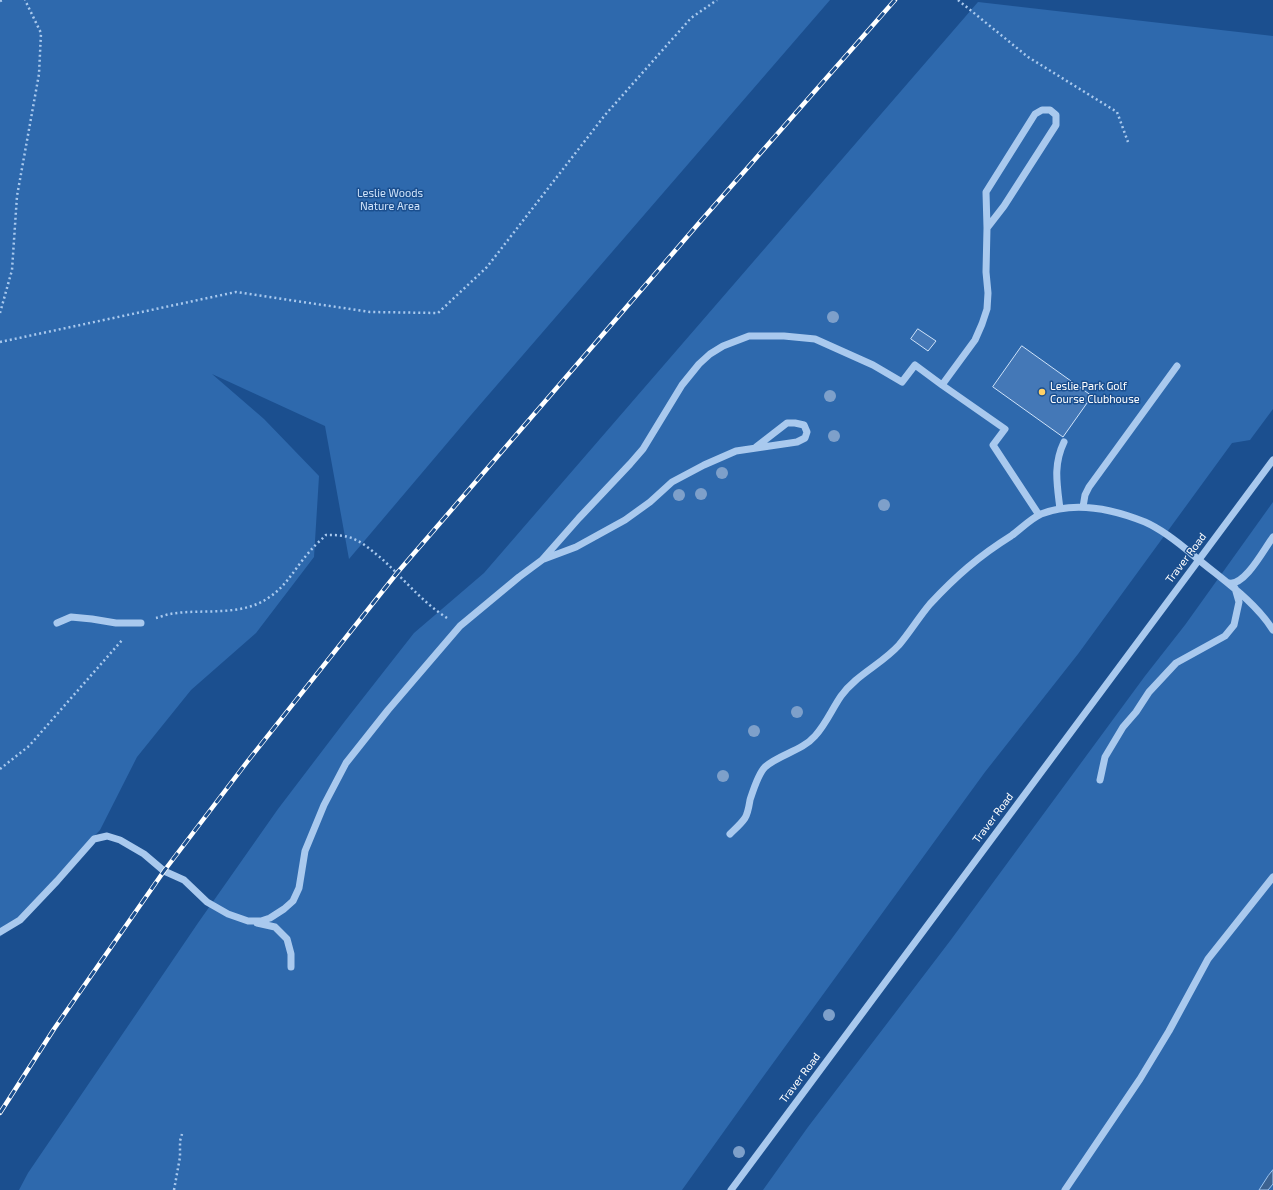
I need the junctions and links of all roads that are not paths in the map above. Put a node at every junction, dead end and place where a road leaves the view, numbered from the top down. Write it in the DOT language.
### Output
graph roads {
  1 [pos="987,228"];
  2 [pos="1177,366"];
  3 [pos="942,385"];
  4 [pos="1064,442"];
  5 [pos="756,447"];
  6 [pos="1273,460"];
  7 [pos="1083,507"];
  8 [pos="1060,509"];
  9 [pos="1039,515"];
  10 [pos="1273,537"];
  11 [pos="542,560"];
  12 [pos="1199,560"];
  13 [pos="1232,586"];
  14 [pos="57,623"];
  15 [pos="141,623"];
  16 [pos="1273,630"];
  17 [pos="1100,780"];
  18 [pos="730,834"];
  19 [pos="1273,877"];
  20 [pos="248,921"];
  21 [pos="0,932"];
  22 [pos="291,967"];
  23 [pos="731,1190"];
  24 [pos="1065,1190"];
  1 -- 1 [label="street"];
  1 -- 3 [label="street"];
  2 -- 7 [label="street"];
  3 -- 9 [label="street"];
  3 -- 11 [label="street"];
  4 -- 8 [label="street"];
  5 -- 5 [label="street"];
  5 -- 11 [label="street"];
  6 -- 12 [label="street, Traver Road"];
  7 -- 8 [label="street"];
  7 -- 12 [label="street"];
  8 -- 9 [label="street"];
  9 -- 18 [label="street"];
  10 -- 13 [label="street"];
  11 -- 20 [label="street"];
  12 -- 13 [label="street"];
  12 -- 23 [label="street, Traver Road"];
  13 -- 16 [label="street"];
  13 -- 17 [label="street"];
  14 -- 15 [label="street"];
  19 -- 24 [label="street"];
  20 -- 21 [label="street"];
  20 -- 22 [label="street"];
}
